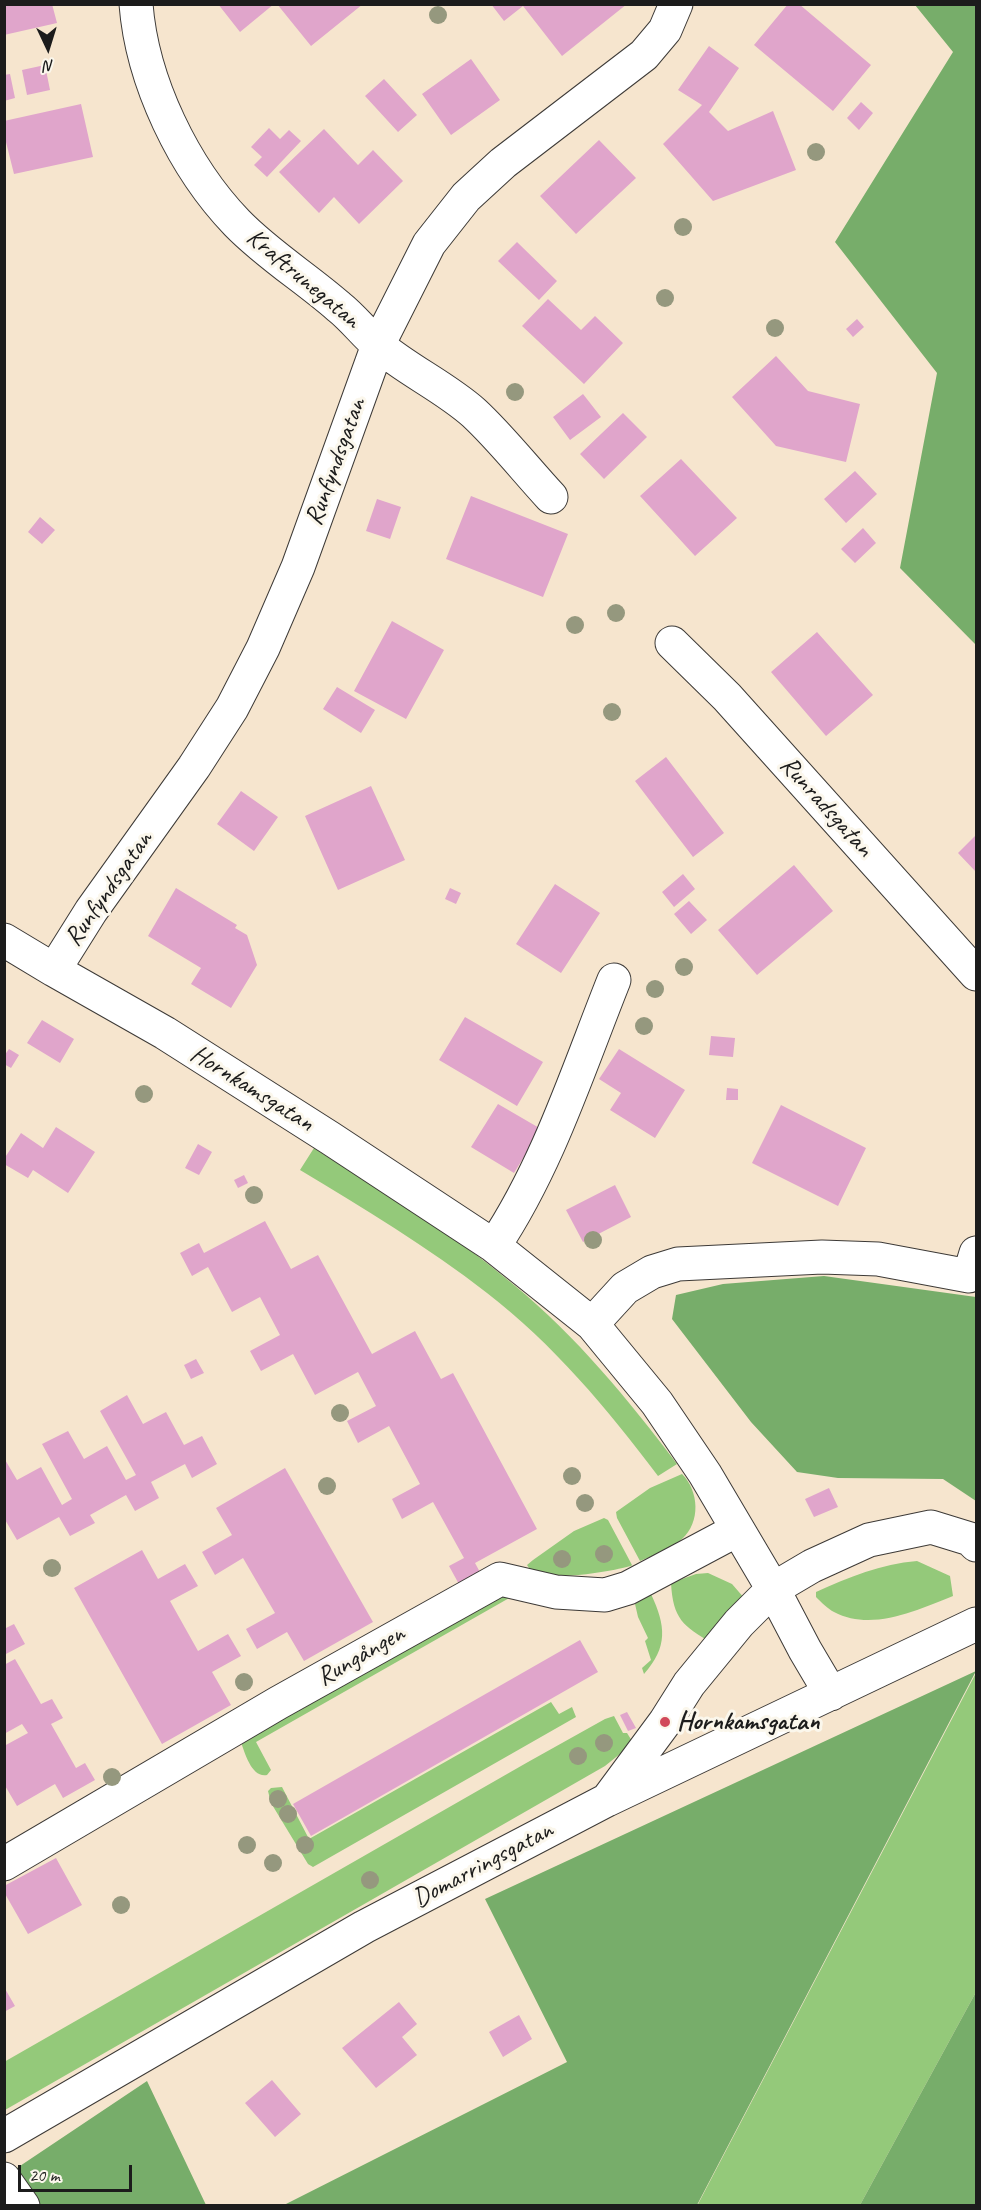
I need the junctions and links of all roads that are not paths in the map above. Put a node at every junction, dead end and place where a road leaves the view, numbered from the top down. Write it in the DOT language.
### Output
graph roads {
  1 [pos="136,4"];
  2 [pos="676,4"];
  3 [pos="378,345"];
  4 [pos="551,497"];
  5 [pos="672,643"];
  6 [pos="4,939"];
  7 [pos="54,970"];
  8 [pos="976,974"];
  9 [pos="614,980"];
  10 [pos="494,1246"];
  11 [pos="976,1253"];
  12 [pos="592,1324"];
  13 [pos="737,1530"];
  14 [pos="976,1545"];
  15 [pos="773,1589"];
  16 [pos="976,1624"];
  17 [pos="831,1694"];
  18 [pos="607,1800"];
  19 [pos="4,1864"];
  20 [pos="4,2136"];
  21 [pos="4,2179"];
  22 [pos="23,2205"];
  1 -- 3 [label="street, Kraftrunegatan"];
  2 -- 3 [label="street, Runfyndsgatan"];
  3 -- 4 [label="street, Kraftrunegatan"];
  3 -- 7 [label="street, Runfyndsgatan"];
  5 -- 8 [label="street, Runradsgatan"];
  6 -- 7 [label="street, Hornkamsgatan"];
  7 -- 10 [label="street, Hornkamsgatan"];
  9 -- 10 [label="street"];
  10 -- 12 [label="street, Hornkamsgatan"];
  11 -- 12 [label="street"];
  12 -- 13 [label="street, Hornkamsgatan"];
  13 -- 15 [label="street, Hornkamsgatan"];
  13 -- 19 [label="street, Rungången"];
  14 -- 15 [label="street"];
  15 -- 17 [label="street, Hornkamsgatan"];
  15 -- 18 [label="street"];
  16 -- 17 [label="street, Domarringsgatan"];
  17 -- 18 [label="street, Domarringsgatan"];
  18 -- 20 [label="street, Domarringsgatan"];
  21 -- 22 [label="street"];
}
